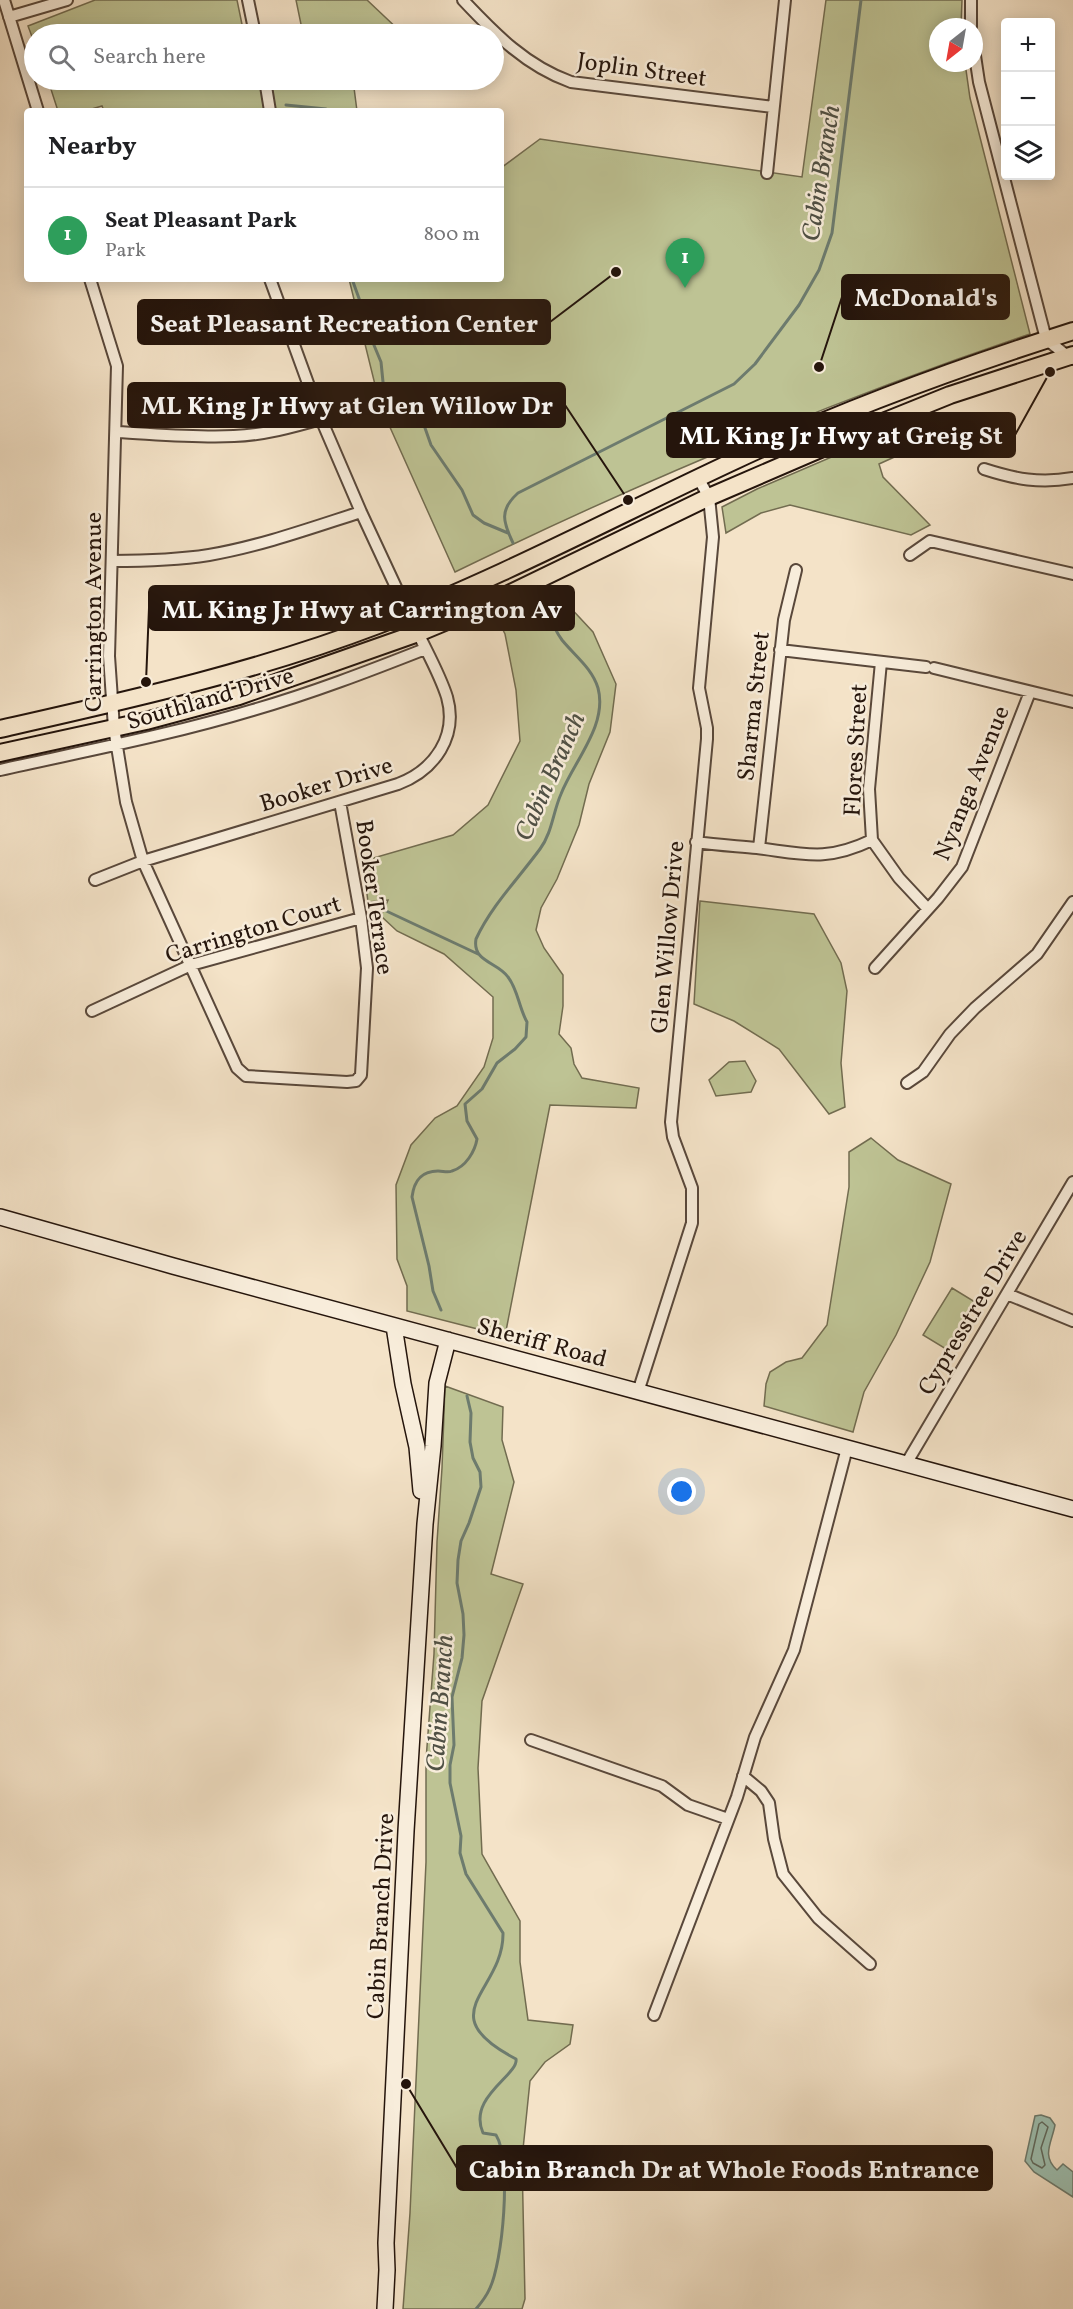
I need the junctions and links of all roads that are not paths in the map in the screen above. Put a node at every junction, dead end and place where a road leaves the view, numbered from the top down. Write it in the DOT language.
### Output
graph roads {
  1 [pos="4,0"];
  2 [pos="67,0"];
  3 [pos="248,0"];
  4 [pos="463,0"];
  5 [pos="785,0"];
  6 [pos="971,0"];
  7 [pos="9,17"];
  8 [pos="971,18"];
  9 [pos="253,24"];
  10 [pos="486,24"];
  11 [pos="504,42"];
  12 [pos="24,66"];
  13 [pos="977,72"];
  14 [pos="32,90"];
  15 [pos="267,90"];
  16 [pos="773,107"];
  17 [pos="37,108"];
  18 [pos="270,108"];
  19 [pos="767,172"];
  20 [pos="91,282"];
  21 [pos="271,282"];
  22 [pos="278,304"];
  23 [pos="233,319"];
  24 [pos="1073,331"];
  25 [pos="1046,339"];
  26 [pos="1071,358"];
  27 [pos="321,419"];
  28 [pos="117,432"];
  29 [pos="984,468"];
  30 [pos="698,478"];
  31 [pos="1073,478"];
  32 [pos="709,497"];
  33 [pos="361,512"];
  34 [pos="543,552"];
  35 [pos="910,555"];
  36 [pos="112,561"];
  37 [pos="796,570"];
  38 [pos="1073,574"];
  39 [pos="408,613"];
  40 [pos="418,633"];
  41 [pos="426,649"];
  42 [pos="780,650"];
  43 [pos="881,662"];
  44 [pos="304,674"];
  45 [pos="1030,692"];
  46 [pos="1073,702"];
  47 [pos="112,704"];
  48 [pos="114,728"];
  49 [pos="0,729"];
  50 [pos="117,746"];
  51 [pos="0,753"];
  52 [pos="0,770"];
  53 [pos="340,802"];
  54 [pos="872,840"];
  55 [pos="696,842"];
  56 [pos="759,848"];
  57 [pos="143,861"];
  58 [pos="94,880"];
  59 [pos="1073,902"];
  60 [pos="927,908"];
  61 [pos="361,918"];
  62 [pos="191,965"];
  63 [pos="874,968"];
  64 [pos="92,1011"];
  65 [pos="237,1068"];
  66 [pos="907,1083"];
  67 [pos="1073,1182"];
  68 [pos="0,1217"];
  69 [pos="1007,1294"];
  70 [pos="1073,1321"];
  71 [pos="394,1326"];
  72 [pos="448,1340"];
  73 [pos="638,1392"];
  74 [pos="847,1448"];
  75 [pos="906,1464"];
  76 [pos="1073,1509"];
  77 [pos="425,1524"];
  78 [pos="531,1740"];
  79 [pos="743,1776"];
  80 [pos="728,1819"];
  81 [pos="870,1964"];
  82 [pos="654,2015"];
  83 [pos="385,2309"];
  1 -- 7 [label="street"];
  2 -- 7 [label="street"];
  3 -- 9 [label="street"];
  4 -- 10 [label="street, Joplin Street"];
  5 -- 16 [label="street"];
  6 -- 8 [label="street"];
  7 -- 12 [label="street"];
  11 -- 16 [label="street, Joplin Street"];
  13 -- 25 [label="street"];
  14 -- 17 [label="street"];
  15 -- 18 [label="street"];
  16 -- 19 [label="street"];
  20 -- 28 [label="street, Carrington Avenue"];
  21 -- 22 [label="street"];
  22 -- 23 [label="street"];
  22 -- 27 [label="street"];
  24 -- 25 [label="main road"];
  25 -- 26 [label="street"];
  25 -- 30 [label="main road"];
  26 -- 32 [label="main road"];
  27 -- 28 [label="street"];
  27 -- 33 [label="street"];
  28 -- 36 [label="street, Carrington Avenue"];
  29 -- 31 [label="street"];
  30 -- 32 [label="street, Glen Willow Drive"];
  30 -- 34 [label="main road"];
  32 -- 40 [label="main road"];
  32 -- 55 [label="street, Glen Willow Drive"];
  33 -- 36 [label="street"];
  33 -- 39 [label="street"];
  34 -- 39 [label="main road"];
  34 -- 40 [label="main road"];
  35 -- 38 [label="street"];
  36 -- 47 [label="street, Carrington Avenue"];
  37 -- 42 [label="street, Sharma Street"];
  39 -- 44 [label="main road"];
  39 -- 47 [label="main road"];
  40 -- 41 [label="street, Booker Drive"];
  40 -- 44 [label="main road"];
  41 -- 50 [label="street, Southland Drive"];
  41 -- 53 [label="street, Booker Drive"];
  42 -- 43 [label="street"];
  42 -- 56 [label="street, Sharma Street"];
  43 -- 45 [label="street"];
  43 -- 54 [label="street, Flores Street"];
  44 -- 48 [label="main road"];
  45 -- 46 [label="street"];
  45 -- 60 [label="street, Nyanga Avenue"];
  47 -- 48 [label="street, Carrington Avenue"];
  47 -- 49 [label="main road"];
  48 -- 50 [label="street, Carrington Avenue"];
  48 -- 51 [label="main road"];
  50 -- 52 [label="street, Southland Drive"];
  50 -- 57 [label="street, Carrington Avenue"];
  53 -- 57 [label="street, Booker Drive"];
  53 -- 61 [label="street, Booker Terrace"];
  54 -- 56 [label="street"];
  54 -- 60 [label="street"];
  55 -- 56 [label="street"];
  55 -- 73 [label="street, Glen Willow Drive"];
  57 -- 58 [label="street, Booker Drive"];
  57 -- 62 [label="street, Carrington Avenue"];
  59 -- 66 [label="street"];
  60 -- 63 [label="street, Nyanga Avenue"];
  61 -- 62 [label="street, Carrington Court"];
  61 -- 65 [label="street, Booker Terrace"];
  62 -- 64 [label="street, Carrington Court"];
  62 -- 65 [label="street, Carrington Avenue"];
  67 -- 69 [label="street, Cypresstree Drive"];
  68 -- 71 [label="street, Sheriff Road"];
  69 -- 70 [label="street"];
  69 -- 75 [label="street, Cypresstree Drive"];
  71 -- 72 [label="street, Sheriff Road"];
  71 -- 77 [label="street, Cabin Branch Drive"];
  72 -- 73 [label="street, Sheriff Road"];
  72 -- 77 [label="street, Cabin Branch Drive"];
  73 -- 74 [label="street, Sheriff Road"];
  74 -- 75 [label="street, Sheriff Road"];
  74 -- 79 [label="street"];
  75 -- 76 [label="street, Sheriff Road"];
  77 -- 83 [label="street, Cabin Branch Drive"];
  78 -- 80 [label="street"];
  79 -- 80 [label="street"];
  79 -- 81 [label="street"];
  80 -- 82 [label="street"];
}
